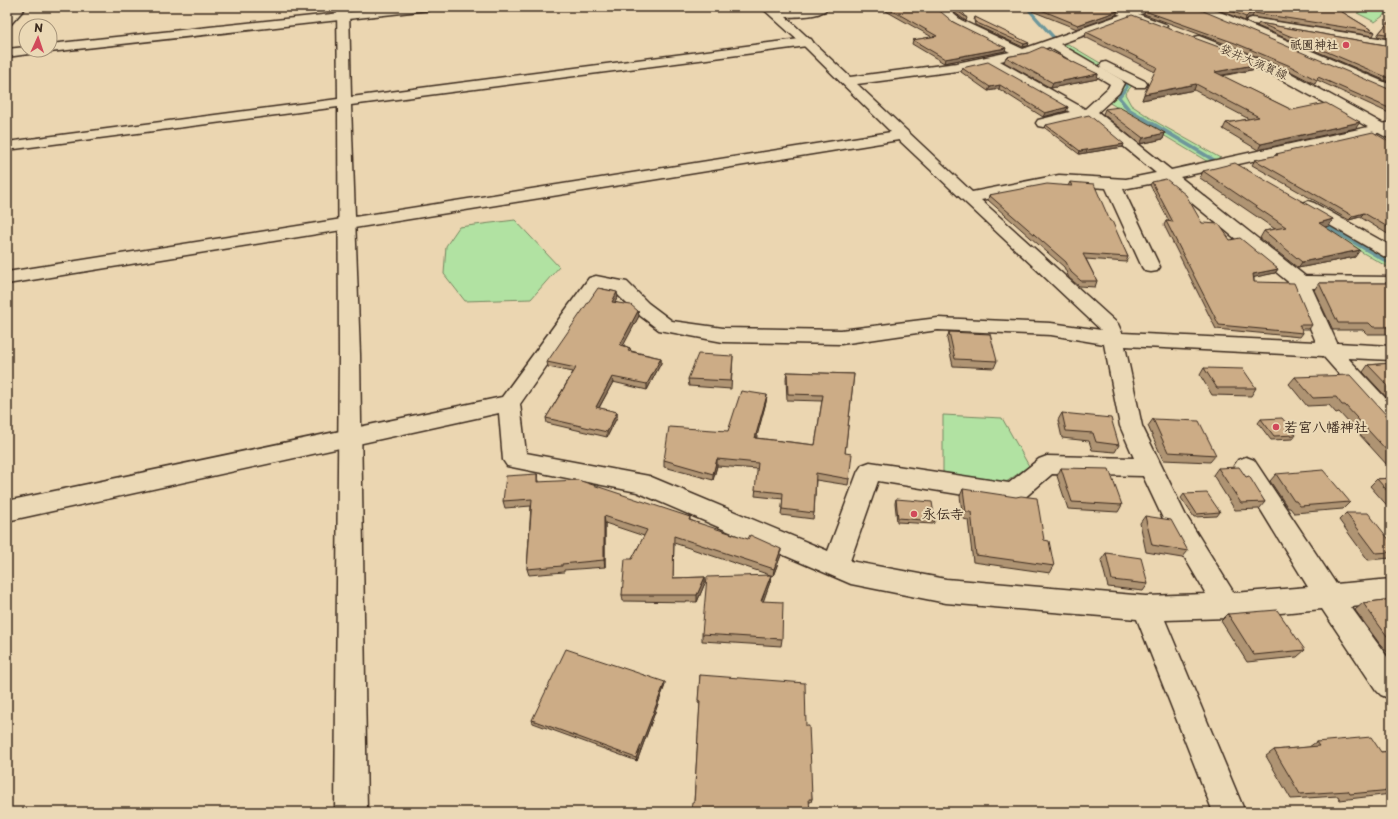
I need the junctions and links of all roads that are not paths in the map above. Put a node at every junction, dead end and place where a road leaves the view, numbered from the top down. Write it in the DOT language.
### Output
graph roads {
  1 [pos="20,7"];
  2 [pos="428,7"];
  3 [pos="767,7"];
  4 [pos="823,7"];
  5 [pos="938,7"];
  6 [pos="1109,7"];
  7 [pos="1152,7"];
  8 [pos="1196,7"];
  9 [pos="343,11"];
  10 [pos="776,15"];
  11 [pos="1130,15"];
  12 [pos="1221,16"];
  13 [pos="7,22"];
  14 [pos="1173,30"];
  15 [pos="1187,36"];
  16 [pos="1064,38"];
  17 [pos="807,42"];
  18 [pos="1051,43"];
  19 [pos="1391,44"];
  20 [pos="58,47"];
  21 [pos="18,52"];
  22 [pos="7,53"];
  23 [pos="1022,53"];
  24 [pos="990,60"];
  25 [pos="847,81"];
  26 [pos="1140,84"];
  27 [pos="1391,90"];
  28 [pos="343,102"];
  29 [pos="1087,113"];
  30 [pos="1043,123"];
  31 [pos="1388,129"];
  32 [pos="902,134"];
  33 [pos="7,146"];
  34 [pos="1232,162"];
  35 [pos="1253,174"];
  36 [pos="1169,175"];
  37 [pos="1112,183"];
  38 [pos="969,197"];
  39 [pos="1294,198"];
  40 [pos="348,224"];
  41 [pos="1391,254"];
  42 [pos="1151,267"];
  43 [pos="7,278"];
  44 [pos="1300,282"];
  45 [pos="1391,283"];
  46 [pos="1114,339"];
  47 [pos="1330,350"];
  48 [pos="1391,353"];
  49 [pos="509,403"];
  50 [pos="1391,418"];
  51 [pos="351,437"];
  52 [pos="1246,466"];
  53 [pos="1151,468"];
  54 [pos="7,511"];
  55 [pos="835,566"];
  56 [pos="1391,591"];
  57 [pos="1329,597"];
  58 [pos="1227,606"];
  59 [pos="1146,608"];
  60 [pos="1391,685"];
  61 [pos="351,812"];
  62 [pos="1229,812"];
  1 -- 13 [label="street"];
  2 -- 9 [label="street"];
  3 -- 10 [label="street"];
  4 -- 10 [label="street"];
  5 -- 23 [label="street"];
  6 -- 11 [label="street"];
  7 -- 11 [label="street"];
  8 -- 12 [label="street"];
  9 -- 20 [label="street"];
  9 -- 28 [label="street"];
  10 -- 17 [label="street"];
  11 -- 14 [label="street"];
  11 -- 16 [label="street"];
  12 -- 19 [label="street"];
  12 -- 27 [label="street"];
  15 -- 31 [label="street, 袋井大須賀線"];
  16 -- 18 [label="street"];
  16 -- 26 [label="street"];
  17 -- 25 [label="street"];
  17 -- 28 [label="street"];
  18 -- 23 [label="street"];
  18 -- 29 [label="street"];
  21 -- 22 [label="street"];
  23 -- 24 [label="street"];
  24 -- 25 [label="street"];
  24 -- 29 [label="street"];
  25 -- 32 [label="street"];
  28 -- 33 [label="street"];
  28 -- 40 [label="street"];
  29 -- 30 [label="street"];
  29 -- 36 [label="street"];
  31 -- 34 [label="street"];
  32 -- 38 [label="street"];
  32 -- 40 [label="street"];
  34 -- 35 [label="street"];
  34 -- 36 [label="street"];
  36 -- 37 [label="street"];
  36 -- 44 [label="street"];
  37 -- 38 [label="street"];
  37 -- 42 [label="street"];
  38 -- 46 [label="street"];
  39 -- 41 [label="street"];
  40 -- 43 [label="street"];
  40 -- 51 [label="street"];
  44 -- 45 [label="street"];
  44 -- 47 [label="street"];
  46 -- 47 [label="street"];
  46 -- 49 [label="street"];
  46 -- 53 [label="street"];
  47 -- 48 [label="street"];
  47 -- 50 [label="street"];
  49 -- 51 [label="street"];
  49 -- 55 [label="street"];
  51 -- 54 [label="street"];
  51 -- 61 [label="street"];
  52 -- 57 [label="street"];
  53 -- 55 [label="street"];
  53 -- 58 [label="street"];
  55 -- 59 [label="street"];
  56 -- 57 [label="street"];
  57 -- 58 [label="street"];
  57 -- 60 [label="street"];
  58 -- 59 [label="street"];
  59 -- 62 [label="street"];
}
